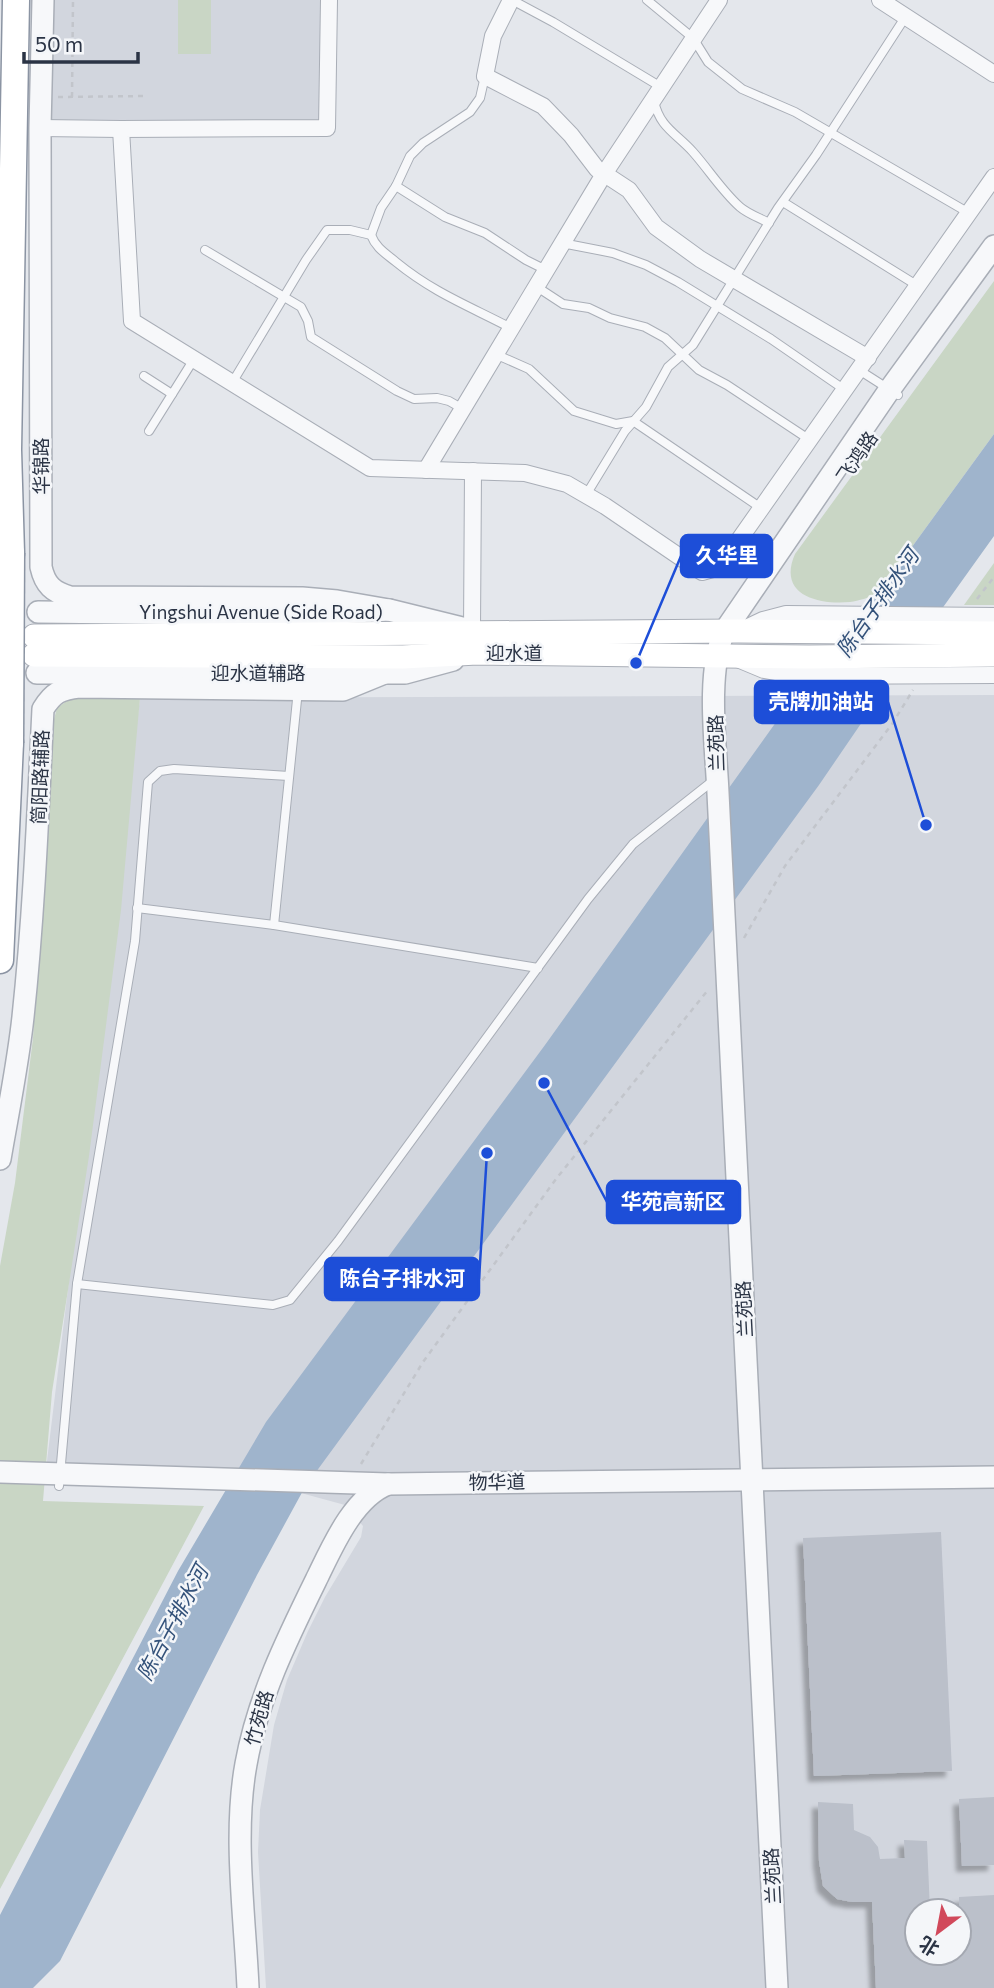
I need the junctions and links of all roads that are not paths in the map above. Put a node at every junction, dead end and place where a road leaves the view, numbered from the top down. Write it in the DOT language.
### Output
graph roads {
  1 [pos="16,0"];
  2 [pos="43,0"];
  3 [pos="329,0"];
  4 [pos="512,0"];
  5 [pos="647,0"];
  6 [pos="719,0"];
  7 [pos="880,0"];
  8 [pos="906,16"];
  9 [pos="693,38"];
  10 [pos="994,74"];
  11 [pos="485,76"];
  12 [pos="657,93"];
  13 [pos="40,128"];
  14 [pos="121,129"];
  15 [pos="830,132"];
  16 [pos="604,174"];
  17 [pos="994,177"];
  18 [pos="396,186"];
  19 [pos="783,202"];
  20 [pos="969,213"];
  21 [pos="769,223"];
  22 [pos="371,234"];
  23 [pos="559,246"];
  24 [pos="994,246"];
  25 [pos="205,250"];
  26 [pos="994,266"];
  27 [pos="546,270"];
  28 [pos="735,280"];
  29 [pos="918,286"];
  30 [pos="537,287"];
  31 [pos="284,298"];
  32 [pos="716,305"];
  33 [pos="511,328"];
  34 [pos="495,355"];
  35 [pos="682,355"];
  36 [pos="194,359"];
  37 [pos="864,364"];
  38 [pos="144,376"];
  39 [pos="232,383"];
  40 [pos="845,390"];
  41 [pos="894,392"];
  42 [pos="172,394"];
  43 [pos="463,409"];
  44 [pos="633,421"];
  45 [pos="149,431"];
  46 [pos="810,440"];
  47 [pos="426,470"];
  48 [pos="473,471"];
  49 [pos="586,495"];
  50 [pos="761,508"];
  51 [pos="389,610"];
  52 [pos="38,612"];
  53 [pos="994,616"];
  54 [pos="938,624"];
  55 [pos="731,631"];
  56 [pos="994,634"];
  57 [pos="477,639"];
  58 [pos="994,654"];
  59 [pos="35,655"];
  60 [pos="723,655"];
  61 [pos="920,668"];
  62 [pos="387,672"];
  63 [pos="994,675"];
  64 [pos="298,690"];
  65 [pos="289,776"];
  66 [pos="721,782"];
  67 [pos="137,908"];
  68 [pos="274,925"];
  69 [pos="0,960"];
  70 [pos="538,968"];
  71 [pos="0,1159"];
  72 [pos="77,1284"];
  73 [pos="0,1472"];
  74 [pos="994,1477"];
  75 [pos="59,1480"];
  76 [pos="0,1484"];
  77 [pos="755,1484"];
  78 [pos="325,1487"];
  79 [pos="994,1487"];
  80 [pos="382,1489"];
  81 [pos="248,1988"];
  82 [pos="256,1988"];
  83 [pos="777,1988"];
  84 [pos="783,1988"];
  1 -- 69 [label="highway, bridge"];
  2 -- 13 [label="street, 华锦路"];
  3 -- 14 [label="street"];
  4 -- 11 [label="street"];
  4 -- 12 [label="lane"];
  5 -- 9 [label="lane"];
  6 -- 9 [label="street"];
  7 -- 8 [label="street"];
  8 -- 10 [label="street"];
  8 -- 15 [label="lane"];
  9 -- 12 [label="street"];
  9 -- 15 [label="lane"];
  11 -- 16 [label="street"];
  11 -- 18 [label="lane"];
  12 -- 16 [label="street"];
  12 -- 21 [label="lane"];
  13 -- 14 [label="street"];
  13 -- 51 [label="street, 华锦路"];
  14 -- 36 [label="street"];
  15 -- 19 [label="lane"];
  15 -- 20 [label="lane"];
  16 -- 23 [label="street"];
  16 -- 28 [label="street"];
  17 -- 20 [label="street"];
  18 -- 22 [label="lane"];
  18 -- 27 [label="lane"];
  19 -- 21 [label="lane"];
  19 -- 29 [label="lane"];
  20 -- 29 [label="street"];
  21 -- 28 [label="lane"];
  22 -- 31 [label="lane"];
  22 -- 33 [label="lane"];
  23 -- 27 [label="street"];
  23 -- 32 [label="lane"];
  24 -- 41 [label="street, 飞鸿路"];
  25 -- 31 [label="lane"];
  26 -- 41 [label="street, 飞鸿路"];
  27 -- 30 [label="street"];
  28 -- 32 [label="lane"];
  28 -- 37 [label="street"];
  29 -- 37 [label="street"];
  30 -- 33 [label="street"];
  30 -- 35 [label="lane"];
  31 -- 39 [label="lane"];
  31 -- 43 [label="lane"];
  32 -- 35 [label="lane"];
  32 -- 40 [label="lane"];
  33 -- 34 [label="street"];
  34 -- 43 [label="street"];
  34 -- 44 [label="lane"];
  35 -- 44 [label="lane"];
  35 -- 46 [label="lane"];
  36 -- 39 [label="street"];
  36 -- 42 [label="lane"];
  37 -- 40 [label="street"];
  37 -- 41 [label="lane"];
  38 -- 42 [label="lane"];
  39 -- 47 [label="street"];
  40 -- 46 [label="street"];
  41 -- 55 [label="street, 飞鸿路"];
  42 -- 45 [label="lane"];
  43 -- 47 [label="street"];
  44 -- 49 [label="lane"];
  44 -- 50 [label="lane"];
  46 -- 50 [label="street"];
  47 -- 48 [label="street"];
  48 -- 49 [label="street"];
  48 -- 57 [label="street"];
  49 -- 50 [label="street"];
  51 -- 52 [label="street, Yingshui Avenue (Side Road)"];
  51 -- 57 [label="street, Yingshui Avenue (Side Road)"];
  53 -- 54 [label="street"];
  54 -- 55 [label="main road, 迎水道"];
  54 -- 56 [label="main road, 迎水道"];
  55 -- 57 [label="main road, 迎水道"];
  55 -- 60 [label="street, 飞鸿路"];
  57 -- 59 [label="main road, 迎水道"];
  57 -- 60 [label="main road, 迎水道"];
  57 -- 62 [label="street, 迎水道辅路"];
  58 -- 61 [label="main road, 迎水道"];
  59 -- 62 [label="street, 迎水道辅路"];
  60 -- 61 [label="main road, 迎水道"];
  60 -- 66 [label="street, 兰苑路"];
  61 -- 63 [label="street"];
  62 -- 64 [label="street, 简阳路辅路"];
  64 -- 65 [label="lane"];
  64 -- 71 [label="street, 简阳路辅路"];
  65 -- 67 [label="lane"];
  65 -- 68 [label="lane"];
  66 -- 70 [label="lane"];
  66 -- 77 [label="street, 兰苑路"];
  67 -- 68 [label="lane"];
  67 -- 72 [label="lane"];
  68 -- 70 [label="lane"];
  70 -- 72 [label="lane"];
  72 -- 75 [label="lane"];
  73 -- 75 [label="street, 物华道"];
  74 -- 77 [label="street, 物华道"];
  75 -- 76 [label="street, 物华道"];
  75 -- 78 [label="street, 物华道"];
  77 -- 79 [label="street, 物华道"];
  77 -- 80 [label="street, 物华道"];
  77 -- 83 [label="street, 兰苑路"];
  77 -- 84 [label="street, 兰苑路"];
  78 -- 80 [label="street, 物华道"];
  78 -- 80 [label="street, 物华道"];
  80 -- 81 [label="street, 竹苑路"];
  80 -- 82 [label="street, 竹苑路"];
}
